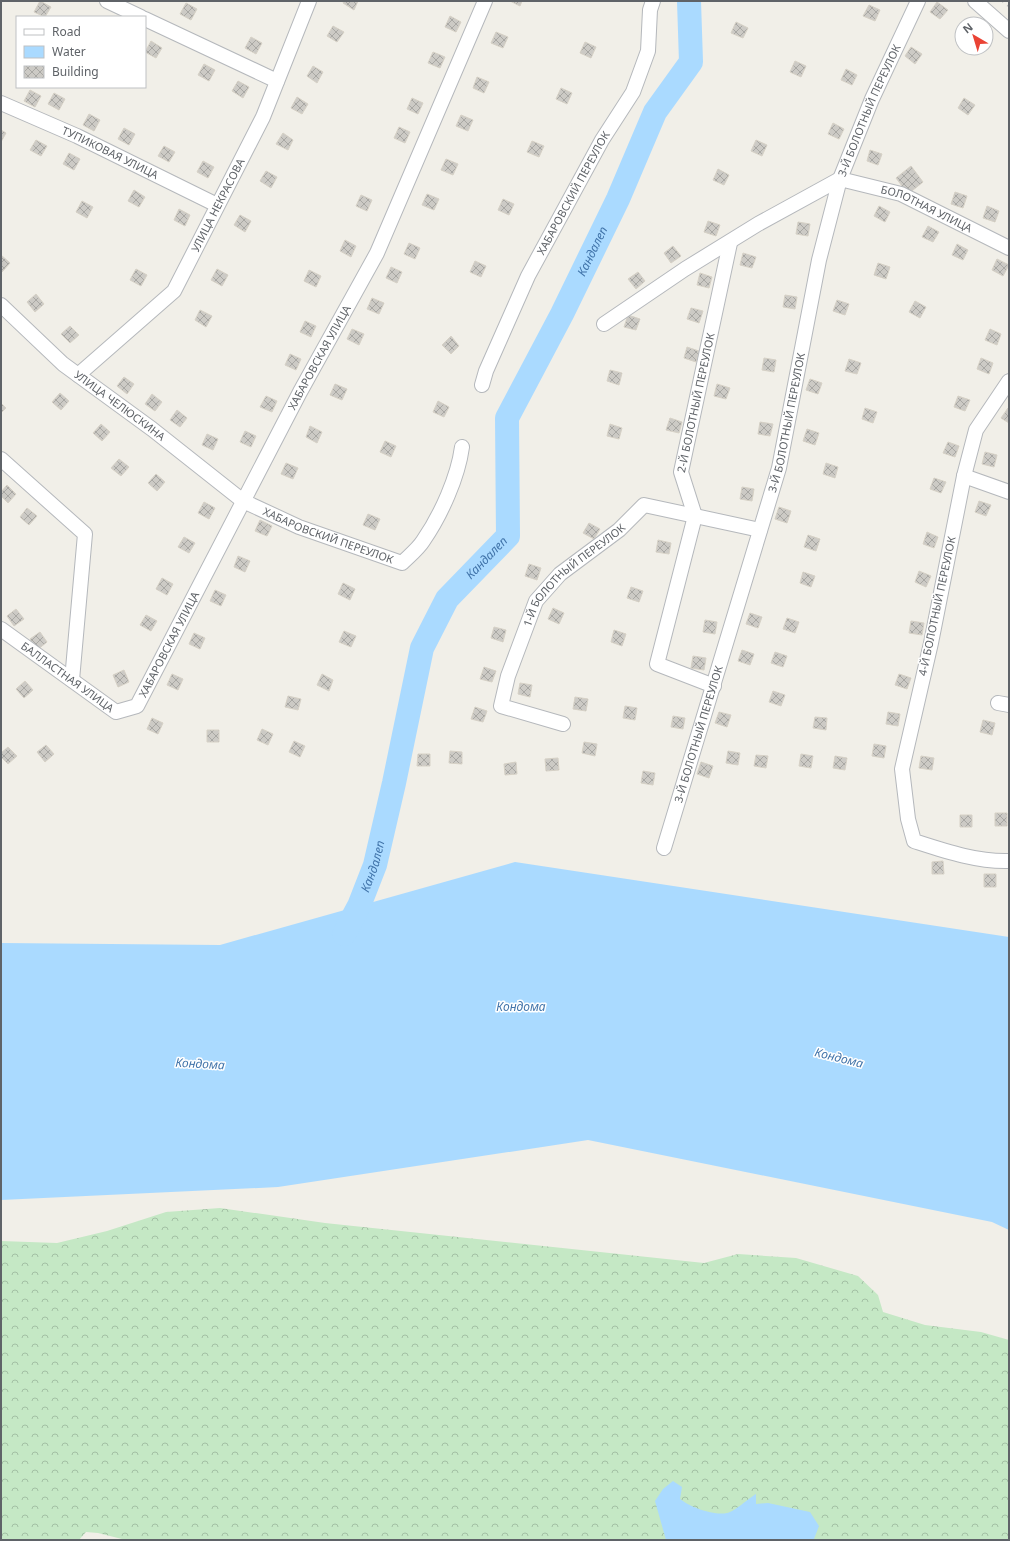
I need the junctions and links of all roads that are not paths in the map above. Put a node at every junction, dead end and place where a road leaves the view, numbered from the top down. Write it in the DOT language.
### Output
graph roads {
  1 [pos="107,1"];
  2 [pos="309,1"];
  3 [pos="485,1"];
  4 [pos="653,1"];
  5 [pos="918,1"];
  6 [pos="975,1"];
  7 [pos="139,16"];
  8 [pos="146,19"];
  9 [pos="1009,31"];
  10 [pos="277,80"];
  11 [pos="1,104"];
  12 [pos="840,179"];
  13 [pos="217,205"];
  14 [pos="730,243"];
  15 [pos="1009,248"];
  16 [pos="1,305"];
  17 [pos="604,324"];
  18 [pos="78,375"];
  19 [pos="1009,381"];
  20 [pos="482,385"];
  21 [pos="462,447"];
  22 [pos="1,459"];
  23 [pos="964,476"];
  24 [pos="1009,492"];
  25 [pos="243,501"];
  26 [pos="695,516"];
  27 [pos="760,530"];
  28 [pos="1,629"];
  29 [pos="72,680"];
  30 [pos="714,686"];
  31 [pos="138,706"];
  32 [pos="563,724"];
  33 [pos="664,848"];
  34 [pos="1009,861"];
  1 -- 7 [label="street"];
  2 -- 10 [label="street, УЛИЦА НЕКРАСОВА"];
  3 -- 25 [label="street, ХАБАРОВСКАЯ УЛИЦА"];
  4 -- 20 [label="street, ХАБАРОВСКИЙ ПЕРЕУЛОК"];
  5 -- 12 [label="street, 3-Й БОЛОТНЫЙ ПЕРЕУЛОК"];
  6 -- 9 [label="street"];
  8 -- 10 [label="street"];
  10 -- 13 [label="street, УЛИЦА НЕКРАСОВА"];
  11 -- 13 [label="street, ТУПИКОВАЯ УЛИЦА"];
  12 -- 14 [label="street"];
  12 -- 15 [label="street, БОЛОТНАЯ УЛИЦА"];
  12 -- 27 [label="street, 3-Й БОЛОТНЫЙ ПЕРЕУЛОК"];
  13 -- 18 [label="street, УЛИЦА НЕКРАСОВА"];
  14 -- 17 [label="street"];
  14 -- 26 [label="street, 2-Й БОЛОТНЫЙ ПЕРЕУЛОК"];
  16 -- 18 [label="street, УЛИЦА ЧЕЛЮСКИНА"];
  18 -- 25 [label="street, УЛИЦА ЧЕЛЮСКИНА"];
  19 -- 23 [label="street, 4-Й БОЛОТНЫЙ ПЕРЕУЛОК"];
  21 -- 25 [label="street, ХАБАРОВСКИЙ ПЕРЕУЛОК"];
  22 -- 29 [label="street"];
  23 -- 24 [label="street"];
  23 -- 34 [label="street, 4-Й БОЛОТНЫЙ ПЕРЕУЛОК"];
  25 -- 31 [label="street, ХАБАРОВСКАЯ УЛИЦА"];
  26 -- 27 [label="street, 1-Й БОЛОТНЫЙ ПЕРЕУЛОК"];
  26 -- 30 [label="street"];
  26 -- 32 [label="street, 1-Й БОЛОТНЫЙ ПЕРЕУЛОК"];
  27 -- 30 [label="street, 3-Й БОЛОТНЫЙ ПЕРЕУЛОК"];
  28 -- 29 [label="street, БАЛЛАСТНАЯ УЛИЦА"];
  29 -- 31 [label="street, БАЛЛАСТНАЯ УЛИЦА"];
  30 -- 33 [label="street, 3-Й БОЛОТНЫЙ ПЕРЕУЛОК"];
}
